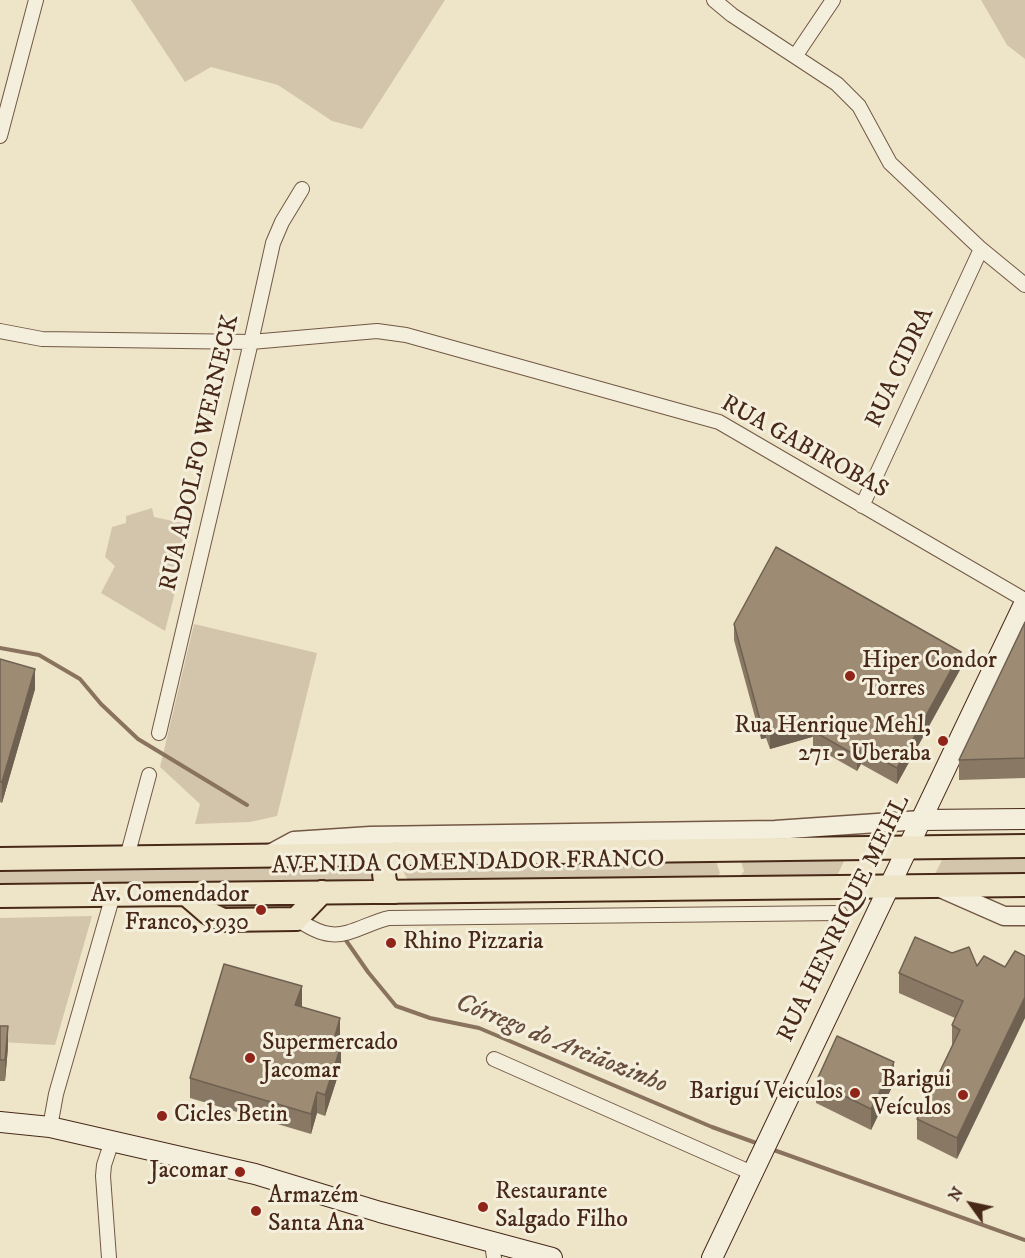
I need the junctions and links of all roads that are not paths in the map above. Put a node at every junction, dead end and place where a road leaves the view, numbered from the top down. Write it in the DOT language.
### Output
graph roads {
  1 [pos="36,0"];
  2 [pos="714,0"];
  3 [pos="833,0"];
  4 [pos="795,55"];
  5 [pos="0,136"];
  6 [pos="302,189"];
  7 [pos="981,249"];
  8 [pos="1025,285"];
  9 [pos="0,331"];
  10 [pos="251,342"];
  11 [pos="862,506"];
  12 [pos="1025,601"];
  13 [pos="159,733"];
  14 [pos="148,775"];
  15 [pos="1025,819"];
  16 [pos="921,820"];
  17 [pos="1025,846"];
  18 [pos="908,847"];
  19 [pos="725,850"];
  20 [pos="396,853"];
  21 [pos="270,854"];
  22 [pos="127,857"];
  23 [pos="0,859"];
  24 [pos="1025,885"];
  25 [pos="936,886"];
  26 [pos="889,887"];
  27 [pos="717,889"];
  28 [pos="322,892"];
  29 [pos="394,892"];
  30 [pos="186,894"];
  31 [pos="113,895"];
  32 [pos="0,896"];
  33 [pos="840,913"];
  34 [pos="1025,916"];
  35 [pos="296,919"];
  36 [pos="494,1059"];
  37 [pos="0,1122"];
  38 [pos="50,1127"];
  39 [pos="112,1141"];
  40 [pos="752,1173"];
  41 [pos="493,1250"];
  42 [pos="109,1258"];
  43 [pos="552,1258"];
  44 [pos="712,1258"];
  1 -- 5 [label="street"];
  2 -- 4 [label="street"];
  3 -- 4 [label="street"];
  4 -- 7 [label="street"];
  6 -- 10 [label="street, RUA ADOLFO WERNECK"];
  7 -- 8 [label="street"];
  7 -- 11 [label="street, RUA CIDRA"];
  9 -- 10 [label="street, RUA GABIROBAS"];
  10 -- 11 [label="street, RUA GABIROBAS"];
  10 -- 13 [label="street, RUA ADOLFO WERNECK"];
  11 -- 12 [label="street, RUA GABIROBAS"];
  12 -- 16 [label="main road, RUA HENRIQUE MEHL"];
  14 -- 22 [label="street"];
  15 -- 16 [label="main road, AVENIDA COMENDADOR FRANCO"];
  16 -- 18 [label="main road, RUA HENRIQUE MEHL"];
  16 -- 21 [label="street, AVENIDA COMENDADOR FRANCO"];
  17 -- 18 [label="highway, AVENIDA COMENDADOR FRANCO"];
  18 -- 19 [label="highway, AVENIDA COMENDADOR FRANCO"];
  18 -- 26 [label="main road, RUA HENRIQUE MEHL"];
  19 -- 20 [label="highway, AVENIDA COMENDADOR FRANCO"];
  19 -- 27 [label="highway"];
  20 -- 21 [label="highway, AVENIDA COMENDADOR FRANCO"];
  20 -- 29 [label="highway"];
  21 -- 22 [label="highway, AVENIDA COMENDADOR FRANCO"];
  22 -- 23 [label="highway, AVENIDA COMENDADOR FRANCO"];
  24 -- 25 [label="highway, AVENIDA COMENDADOR FRANCO"];
  25 -- 26 [label="highway, AVENIDA COMENDADOR FRANCO"];
  25 -- 34 [label="street, AVENIDA COMENDADOR FRANCO"];
  26 -- 27 [label="highway, AVENIDA COMENDADOR FRANCO"];
  26 -- 40 [label="main road, RUA HENRIQUE MEHL"];
  27 -- 29 [label="highway, AVENIDA COMENDADOR FRANCO"];
  28 -- 29 [label="highway, AVENIDA COMENDADOR FRANCO"];
  28 -- 30 [label="highway, AVENIDA COMENDADOR FRANCO"];
  28 -- 35 [label="highway"];
  30 -- 31 [label="highway, AVENIDA COMENDADOR FRANCO"];
  30 -- 35 [label="highway"];
  31 -- 32 [label="highway, AVENIDA COMENDADOR FRANCO"];
  31 -- 38 [label="street"];
  33 -- 35 [label="street"];
  36 -- 40 [label="street"];
  37 -- 38 [label="main road"];
  38 -- 39 [label="main road"];
  39 -- 41 [label="main road"];
  39 -- 42 [label="street"];
  40 -- 44 [label="main road, RUA HENRIQUE MEHL"];
  41 -- 43 [label="main road"];
}
